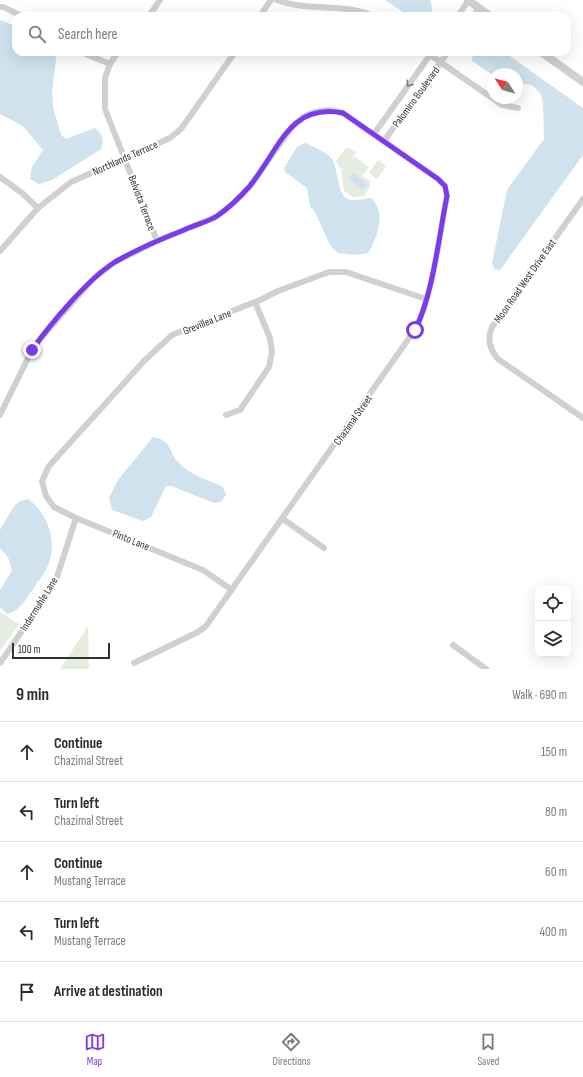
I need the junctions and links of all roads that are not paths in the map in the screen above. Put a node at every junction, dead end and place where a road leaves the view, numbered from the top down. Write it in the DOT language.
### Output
graph roads {
  1 [pos="159,0"];
  2 [pos="271,0"];
  3 [pos="277,0"];
  4 [pos="468,0"];
  5 [pos="0,7"];
  6 [pos="479,8"];
  7 [pos="14,12"];
  8 [pos="152,12"];
  9 [pos="263,12"];
  10 [pos="364,12"];
  11 [pos="460,12"];
  12 [pos="476,12"];
  13 [pos="484,12"];
  14 [pos="91,56"];
  15 [pos="115,56"];
  16 [pos="231,56"];
  17 [pos="427,56"];
  18 [pos="433,56"];
  19 [pos="445,56"];
  20 [pos="547,56"];
  21 [pos="440,62"];
  22 [pos="110,64"];
  23 [pos="583,82"];
  24 [pos="518,108"];
  25 [pos="374,134"];
  26 [pos="384,141"];
  27 [pos="124,158"];
  28 [pos="0,177"];
  29 [pos="583,199"];
  30 [pos="38,208"];
  31 [pos="156,241"];
  32 [pos="0,251"];
  33 [pos="426,299"];
  34 [pos="254,302"];
  35 [pos="0,415"];
  36 [pos="226,415"];
  37 [pos="583,418"];
  38 [pos="42,481"];
  39 [pos="76,518"];
  40 [pos="283,519"];
  41 [pos="324,548"];
  42 [pos="232,590"];
  43 [pos="454,646"];
  44 [pos="0,663"];
  45 [pos="134,663"];
  46 [pos="486,669"];
  1 -- 8 [label="street"];
  2 -- 9 [label="street"];
  3 -- 10 [label="street"];
  4 -- 6 [label="street"];
  4 -- 11 [label="street"];
  5 -- 7 [label="street"];
  6 -- 12 [label="street"];
  6 -- 13 [label="street"];
  14 -- 22 [label="street"];
  15 -- 22 [label="street, Belvista Terrace"];
  16 -- 27 [label="street, Northlands Terrace"];
  17 -- 25 [label="street, Palomino Boulevard, one-way"];
  18 -- 21 [label="street"];
  19 -- 21 [label="street, Palomino Boulevard"];
  20 -- 23 [label="street"];
  21 -- 24 [label="street"];
  21 -- 26 [label="street, Palomino Boulevard"];
  22 -- 27 [label="street, Belvista Terrace"];
  25 -- 26 [label="street, Chazimal Street"];
  25 -- 31 [label="street, Chazimal Street"];
  26 -- 33 [label="street, Chazimal Street"];
  27 -- 30 [label="street, Northlands Terrace"];
  27 -- 31 [label="street, Belvista Terrace"];
  28 -- 30 [label="street"];
  29 -- 37 [label="street, Moon Road West Drive East"];
  30 -- 32 [label="street, Northlands Terrace"];
  31 -- 35 [label="street, Chazimal Street"];
  33 -- 34 [label="street, Grevillea Lane"];
  33 -- 40 [label="street, Chazimal Street"];
  34 -- 36 [label="street"];
  34 -- 38 [label="street, Grevillea Lane"];
  38 -- 39 [label="street, Pinto Lane"];
  39 -- 42 [label="street, Pinto Lane"];
  39 -- 44 [label="street, Indermuhle Lane"];
  40 -- 41 [label="street"];
  40 -- 42 [label="street, Chazimal Street"];
  42 -- 45 [label="street, Chazimal Street"];
  43 -- 46 [label="street"];
}
